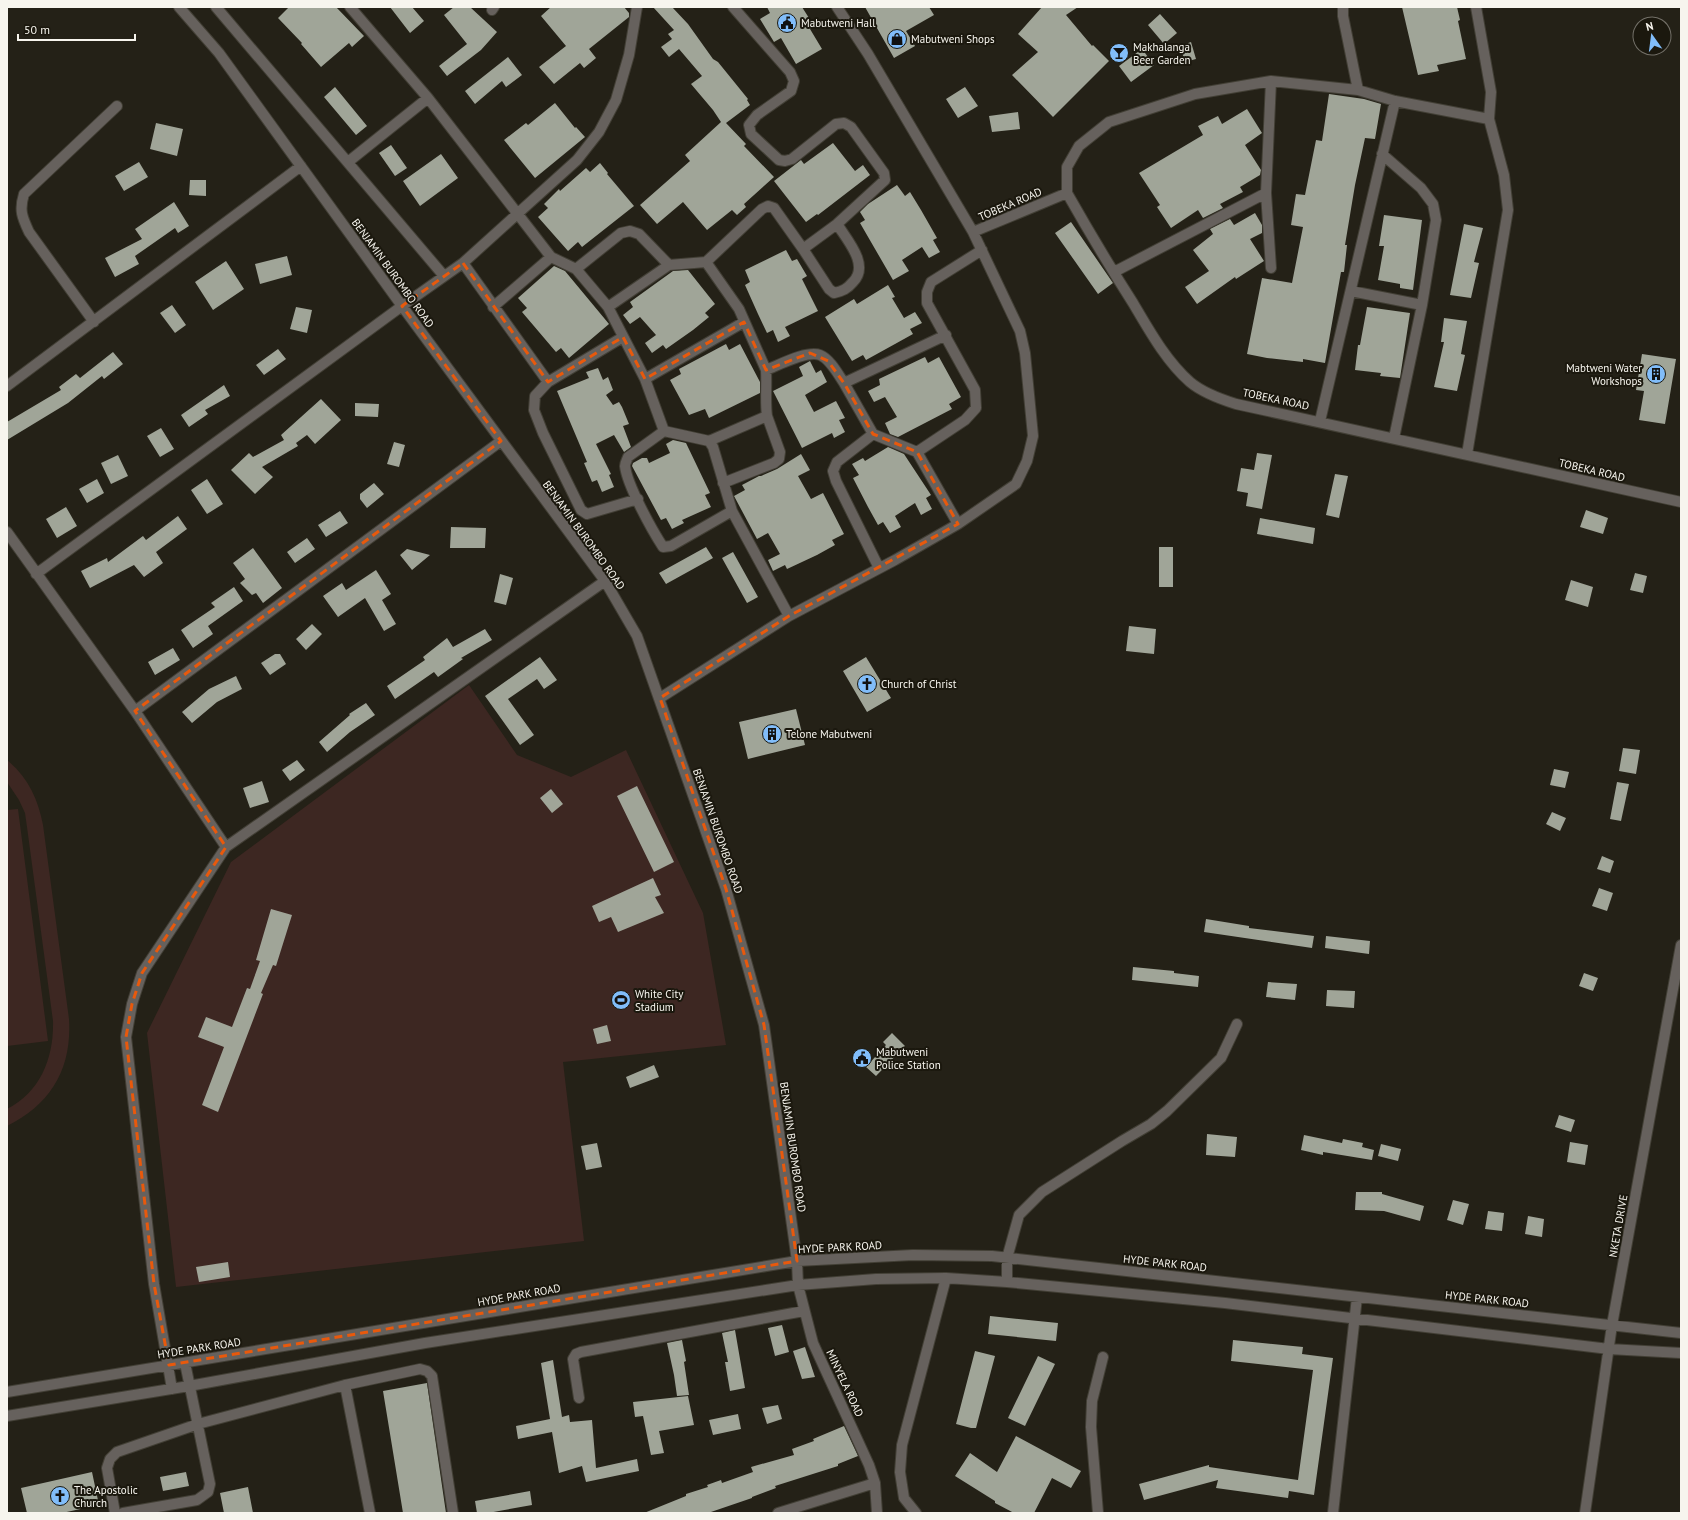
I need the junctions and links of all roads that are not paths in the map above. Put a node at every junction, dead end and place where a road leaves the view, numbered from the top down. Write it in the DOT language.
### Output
graph roads {
  1 [pos="179,7"];
  2 [pos="216,7"];
  3 [pos="350,7"];
  4 [pos="637,7"];
  5 [pos="733,7"];
  6 [pos="836,7"];
  7 [pos="1343,7"];
  8 [pos="1476,7"];
  9 [pos="1271,81"];
  10 [pos="1358,90"];
  11 [pos="428,98"];
  12 [pos="1395,101"];
  13 [pos="117,106"];
  14 [pos="1489,119"];
  15 [pos="1382,154"];
  16 [pos="348,162"];
  17 [pos="301,166"];
  18 [pos="1067,193"];
  19 [pos="1266,193"];
  20 [pos="516,214"];
  21 [pos="837,224"];
  22 [pos="973,232"];
  23 [pos="803,249"];
  24 [pos="982,250"];
  25 [pos="551,257"];
  26 [pos="706,262"];
  27 [pos="463,263"];
  28 [pos="669,265"];
  29 [pos="1271,268"];
  30 [pos="576,269"];
  31 [pos="1114,272"];
  32 [pos="444,276"];
  33 [pos="1350,291"];
  34 [pos="1422,305"];
  35 [pos="402,306"];
  36 [pos="493,307"];
  37 [pos="608,307"];
  38 [pos="94,322"];
  39 [pos="744,322"];
  40 [pos="946,335"];
  41 [pos="623,337"];
  42 [pos="766,370"];
  43 [pos="645,379"];
  44 [pos="548,382"];
  45 [pos="844,383"];
  46 [pos="7,386"];
  47 [pos="767,416"];
  48 [pos="1320,421"];
  49 [pos="664,430"];
  50 [pos="873,434"];
  51 [pos="1394,438"];
  52 [pos="501,441"];
  53 [pos="709,441"];
  54 [pos="917,452"];
  55 [pos="1467,454"];
  56 [pos="723,483"];
  57 [pos="638,500"];
  58 [pos="1681,502"];
  59 [pos="732,511"];
  60 [pos="958,524"];
  61 [pos="7,532"];
  62 [pos="879,568"];
  63 [pos="36,574"];
  64 [pos="605,581"];
  65 [pos="789,616"];
  66 [pos="660,698"];
  67 [pos="135,711"];
  68 [pos="226,847"];
  69 [pos="1681,945"];
  70 [pos="1237,1024"];
  71 [pos="1007,1258"];
  72 [pos="797,1260"];
  73 [pos="946,1278"];
  74 [pos="1007,1282"];
  75 [pos="798,1285"];
  76 [pos="1357,1297"];
  77 [pos="804,1311"];
  78 [pos="1354,1317"];
  79 [pos="1612,1325"];
  80 [pos="1681,1333"];
  81 [pos="1609,1348"];
  82 [pos="1681,1353"];
  83 [pos="1103,1357"];
  84 [pos="185,1363"];
  85 [pos="169,1365"];
  86 [pos="345,1385"];
  87 [pos="189,1386"];
  88 [pos="172,1389"];
  89 [pos="7,1392"];
  90 [pos="580,1398"];
  91 [pos="7,1416"];
  92 [pos="198,1424"];
  93 [pos="875,1483"];
  94 [pos="115,1513"];
  95 [pos="123,1513"];
  96 [pos="370,1513"];
  97 [pos="452,1513"];
  98 [pos="778,1513"];
  99 [pos="876,1513"];
  100 [pos="916,1513"];
  101 [pos="1098,1513"];
  102 [pos="1333,1513"];
  103 [pos="1585,1513"];
  1 -- 17 [label="street, BENJAMIN BUROMBO ROAD"];
  2 -- 16 [label="street"];
  3 -- 11 [label="street"];
  4 -- 20 [label="street"];
  5 -- 21 [label="street"];
  6 -- 22 [label="street"];
  7 -- 10 [label="street"];
  8 -- 14 [label="street"];
  9 -- 10 [label="street"];
  9 -- 18 [label="street"];
  9 -- 19 [label="street"];
  10 -- 12 [label="street"];
  11 -- 16 [label="street"];
  11 -- 20 [label="street"];
  12 -- 14 [label="street"];
  12 -- 15 [label="street"];
  13 -- 38 [label="street"];
  14 -- 55 [label="street"];
  15 -- 33 [label="street"];
  15 -- 34 [label="street"];
  16 -- 32 [label="street"];
  17 -- 35 [label="street, BENJAMIN BUROMBO ROAD"];
  17 -- 38 [label="street"];
  18 -- 22 [label="street, TOBEKA ROAD"];
  18 -- 31 [label="street, TOBEKA ROAD"];
  19 -- 29 [label="street"];
  19 -- 31 [label="street"];
  20 -- 25 [label="street"];
  20 -- 27 [label="street"];
  21 -- 23 [label="street"];
  21 -- 23 [label="street"];
  22 -- 24 [label="street"];
  23 -- 26 [label="street"];
  24 -- 40 [label="street"];
  24 -- 60 [label="street"];
  25 -- 30 [label="street"];
  25 -- 36 [label="street"];
  26 -- 28 [label="street"];
  26 -- 39 [label="street"];
  27 -- 32 [label="street"];
  27 -- 36 [label="street"];
  28 -- 30 [label="street"];
  28 -- 37 [label="street"];
  30 -- 37 [label="street"];
  31 -- 48 [label="street, TOBEKA ROAD"];
  32 -- 35 [label="street"];
  33 -- 34 [label="street"];
  33 -- 48 [label="street"];
  34 -- 51 [label="street"];
  35 -- 52 [label="street, BENJAMIN BUROMBO ROAD"];
  35 -- 63 [label="street"];
  36 -- 44 [label="street"];
  37 -- 41 [label="street"];
  38 -- 46 [label="street"];
  39 -- 42 [label="street"];
  39 -- 43 [label="street"];
  40 -- 45 [label="street"];
  40 -- 54 [label="street"];
  41 -- 43 [label="street"];
  41 -- 44 [label="street"];
  42 -- 45 [label="street"];
  42 -- 47 [label="street"];
  43 -- 49 [label="street"];
  44 -- 57 [label="street"];
  45 -- 50 [label="street"];
  47 -- 53 [label="street"];
  47 -- 56 [label="street"];
  48 -- 51 [label="street, TOBEKA ROAD"];
  49 -- 53 [label="street"];
  49 -- 57 [label="street"];
  50 -- 54 [label="street"];
  50 -- 62 [label="street"];
  51 -- 55 [label="street, TOBEKA ROAD"];
  52 -- 64 [label="street, BENJAMIN BUROMBO ROAD"];
  52 -- 67 [label="street"];
  53 -- 56 [label="street"];
  54 -- 60 [label="street"];
  55 -- 58 [label="street, TOBEKA ROAD"];
  56 -- 59 [label="street"];
  57 -- 59 [label="street"];
  59 -- 65 [label="street"];
  60 -- 62 [label="street"];
  61 -- 63 [label="street"];
  62 -- 65 [label="street"];
  63 -- 67 [label="street"];
  64 -- 66 [label="street, BENJAMIN BUROMBO ROAD"];
  64 -- 68 [label="street"];
  65 -- 66 [label="street"];
  66 -- 72 [label="street, BENJAMIN BUROMBO ROAD"];
  67 -- 68 [label="street"];
  68 -- 85 [label="street"];
  69 -- 79 [label="street, NKETA DRIVE"];
  70 -- 71 [label="street"];
  71 -- 72 [label="street, HYDE PARK ROAD"];
  71 -- 74 [label="street"];
  71 -- 76 [label="street, HYDE PARK ROAD"];
  72 -- 75 [label="street, MINYELA ROAD"];
  72 -- 84 [label="street, HYDE PARK ROAD"];
  73 -- 74 [label="street"];
  73 -- 75 [label="street"];
  73 -- 100 [label="street"];
  74 -- 78 [label="street"];
  75 -- 77 [label="street, MINYELA ROAD"];
  75 -- 87 [label="street"];
  76 -- 78 [label="street"];
  76 -- 79 [label="street, HYDE PARK ROAD"];
  77 -- 90 [label="street"];
  77 -- 93 [label="street, MINYELA ROAD"];
  78 -- 81 [label="street"];
  78 -- 102 [label="street"];
  79 -- 80 [label="street, HYDE PARK ROAD"];
  79 -- 81 [label="street, NKETA DRIVE"];
  81 -- 82 [label="street"];
  81 -- 103 [label="street, NKETA DRIVE"];
  83 -- 101 [label="street"];
  84 -- 85 [label="street, HYDE PARK ROAD"];
  84 -- 87 [label="street"];
  85 -- 88 [label="street"];
  85 -- 89 [label="street, HYDE PARK ROAD"];
  86 -- 92 [label="street"];
  86 -- 96 [label="street"];
  86 -- 97 [label="street"];
  87 -- 88 [label="street"];
  87 -- 92 [label="street"];
  88 -- 91 [label="street"];
  92 -- 94 [label="street"];
  92 -- 95 [label="street"];
  93 -- 98 [label="street"];
  93 -- 99 [label="street, MINYELA ROAD"];
}
